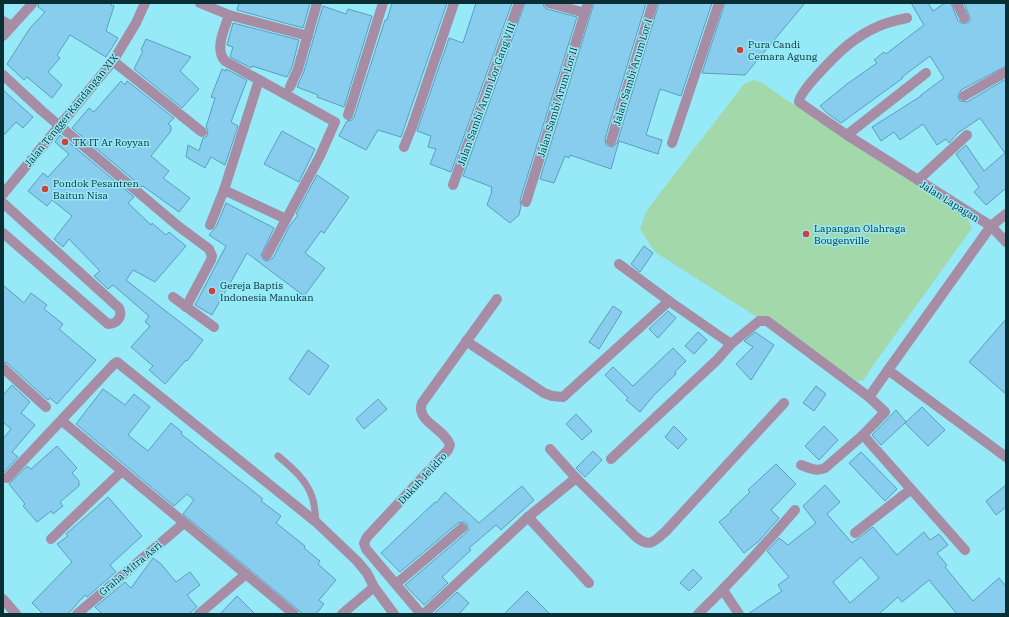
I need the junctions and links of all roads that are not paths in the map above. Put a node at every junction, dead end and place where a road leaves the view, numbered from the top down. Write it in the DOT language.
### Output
graph roads {
  1 [pos="33,3"];
  2 [pos="145,3"];
  3 [pos="200,3"];
  4 [pos="317,3"];
  5 [pos="383,3"];
  6 [pos="454,3"];
  7 [pos="519,3"];
  8 [pos="549,3"];
  9 [pos="588,3"];
  10 [pos="653,3"];
  11 [pos="719,3"];
  12 [pos="956,3"];
  13 [pos="585,13"];
  14 [pos="229,15"];
  15 [pos="907,18"];
  16 [pos="964,18"];
  17 [pos="3,21"];
  18 [pos="12,26"];
  19 [pos="3,36"];
  20 [pos="308,36"];
  21 [pos="113,60"];
  22 [pos="926,73"];
  23 [pos="3,75"];
  24 [pos="1004,76"];
  25 [pos="259,80"];
  26 [pos="290,87"];
  27 [pos="964,96"];
  28 [pos="348,115"];
  29 [pos="59,125"];
  30 [pos="202,132"];
  31 [pos="846,135"];
  32 [pos="967,135"];
  33 [pos="611,142"];
  34 [pos="672,143"];
  35 [pos="404,147"];
  36 [pos="918,180"];
  37 [pos="453,185"];
  38 [pos="224,190"];
  39 [pos="3,194"];
  40 [pos="526,202"];
  41 [pos="3,203"];
  42 [pos="1006,214"];
  43 [pos="286,219"];
  44 [pos="210,225"];
  45 [pos="991,226"];
  46 [pos="3,232"];
  47 [pos="1006,242"];
  48 [pos="267,255"];
  49 [pos="619,264"];
  50 [pos="172,297"];
  51 [pos="497,299"];
  52 [pos="669,301"];
  53 [pos="186,307"];
  54 [pos="214,327"];
  55 [pos="466,341"];
  56 [pos="731,344"];
  57 [pos="3,368"];
  58 [pos="888,370"];
  59 [pos="869,397"];
  60 [pos="784,403"];
  61 [pos="46,407"];
  62 [pos="62,421"];
  63 [pos="863,435"];
  64 [pos="550,449"];
  65 [pos="278,456"];
  66 [pos="1006,457"];
  67 [pos="611,459"];
  68 [pos="801,465"];
  69 [pos="122,471"];
  70 [pos="7,478"];
  71 [pos="576,478"];
  72 [pos="910,490"];
  73 [pos="795,510"];
  74 [pos="528,517"];
  75 [pos="316,522"];
  76 [pos="184,523"];
  77 [pos="462,528"];
  78 [pos="855,533"];
  79 [pos="51,539"];
  80 [pos="965,550"];
  81 [pos="246,574"];
  82 [pos="396,584"];
  83 [pos="589,584"];
  84 [pos="374,587"];
  85 [pos="723,590"];
  86 [pos="3,599"];
  87 [pos="16,614"];
  88 [pos="77,614"];
  89 [pos="199,614"];
  90 [pos="294,614"];
  91 [pos="342,614"];
  92 [pos="394,614"];
  93 [pos="422,614"];
  94 [pos="698,614"];
  95 [pos="739,614"];
  1 -- 18 [label="street"];
  2 -- 21 [label="street, Jalan Tengger Kandangan XIX"];
  3 -- 14 [label="street"];
  4 -- 20 [label="street"];
  5 -- 28 [label="street"];
  6 -- 35 [label="street"];
  7 -- 37 [label="street, Jalan Sambi Arum Lor Gang VIII"];
  8 -- 13 [label="street"];
  9 -- 13 [label="street, Jalan Sambi Arum Lor II"];
  10 -- 33 [label="street, Jalan Sambi Arum Lor I"];
  11 -- 34 [label="street"];
  12 -- 16 [label="street"];
  13 -- 40 [label="street, Jalan Sambi Arum Lor II"];
  14 -- 20 [label="street"];
  14 -- 25 [label="street"];
  15 -- 31 [label="street, Jalan Lapagan"];
  17 -- 18 [label="street"];
  18 -- 19 [label="street"];
  20 -- 26 [label="street"];
  21 -- 29 [label="street, Jalan Tengger Kandangan XIX"];
  21 -- 30 [label="street"];
  22 -- 31 [label="street"];
  23 -- 29 [label="street"];
  24 -- 27 [label="street"];
  25 -- 38 [label="street"];
  25 -- 43 [label="street"];
  29 -- 39 [label="street, Jalan Tengger Kandangan XIX"];
  29 -- 53 [label="street"];
  31 -- 36 [label="street, Jalan Lapagan"];
  32 -- 36 [label="street"];
  36 -- 45 [label="street, Jalan Lapagan"];
  38 -- 43 [label="street"];
  38 -- 44 [label="street"];
  41 -- 46 [label="street"];
  42 -- 45 [label="street"];
  43 -- 48 [label="street"];
  45 -- 47 [label="street"];
  45 -- 58 [label="street, Jalan Lapagan"];
  49 -- 52 [label="street"];
  50 -- 53 [label="street"];
  51 -- 55 [label="street, Dukuh Jelidro"];
  52 -- 55 [label="street"];
  52 -- 56 [label="street"];
  53 -- 54 [label="street"];
  55 -- 82 [label="street, Dukuh Jelidro"];
  56 -- 59 [label="street"];
  56 -- 67 [label="street"];
  57 -- 61 [label="street"];
  58 -- 59 [label="street, Jalan Lapagan"];
  58 -- 66 [label="street"];
  59 -- 63 [label="street"];
  60 -- 71 [label="street"];
  62 -- 69 [label="street"];
  62 -- 70 [label="street"];
  62 -- 75 [label="street"];
  63 -- 68 [label="street"];
  63 -- 72 [label="street"];
  64 -- 71 [label="street"];
  65 -- 75 [label="lane"];
  69 -- 76 [label="street"];
  69 -- 79 [label="street"];
  71 -- 74 [label="street"];
  72 -- 78 [label="street"];
  72 -- 80 [label="street"];
  73 -- 85 [label="street"];
  74 -- 83 [label="street"];
  74 -- 93 [label="street"];
  75 -- 84 [label="street"];
  76 -- 81 [label="street"];
  76 -- 88 [label="street, Graha Mitra Asri"];
  77 -- 82 [label="street"];
  81 -- 89 [label="street"];
  81 -- 90 [label="street"];
  82 -- 93 [label="street, Dukuh Jelidro"];
  84 -- 91 [label="street"];
  84 -- 92 [label="street"];
  85 -- 94 [label="street"];
  85 -- 95 [label="street"];
  86 -- 87 [label="street"];
}
